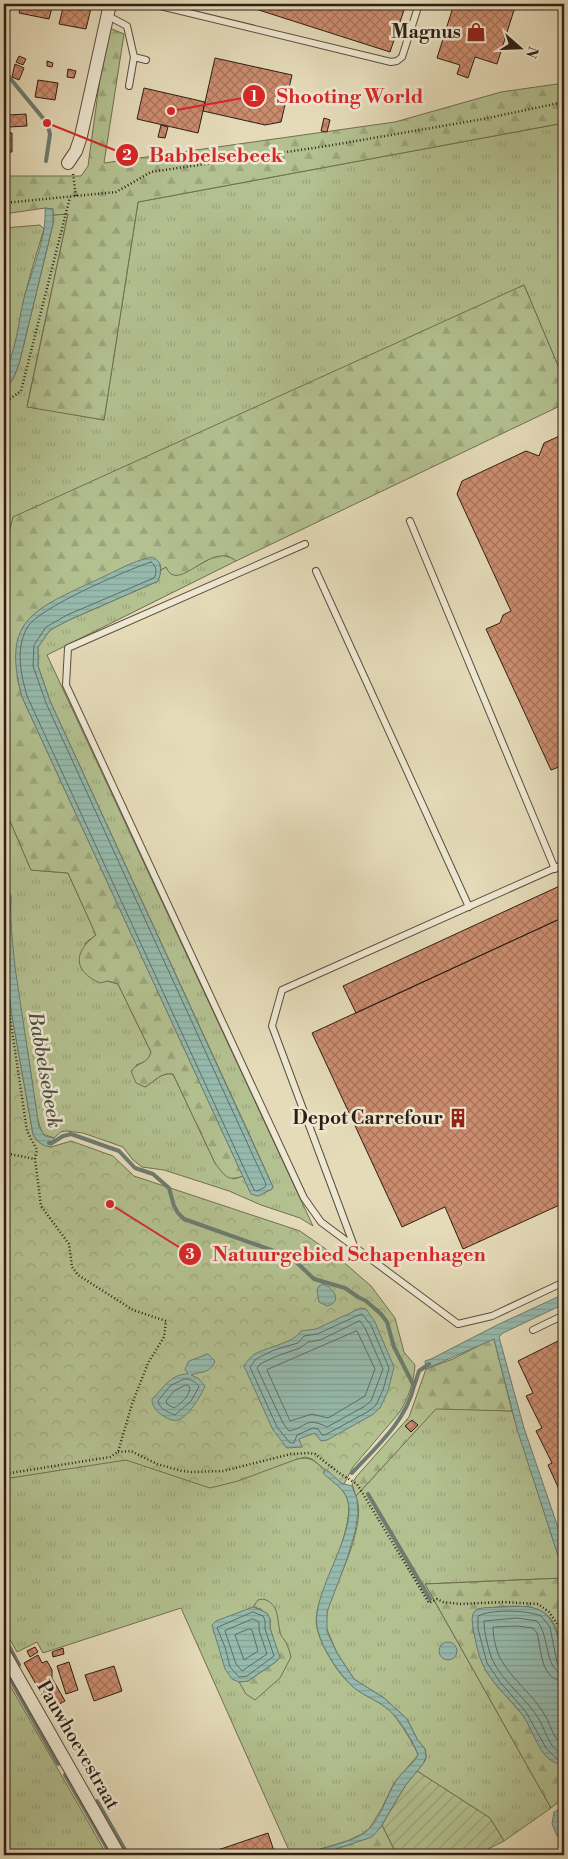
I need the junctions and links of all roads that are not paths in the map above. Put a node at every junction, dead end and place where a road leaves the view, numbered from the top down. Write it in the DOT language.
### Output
graph roads {
  1 [pos="152,4"];
  2 [pos="420,4"];
  3 [pos="109,10"];
  4 [pos="134,57"];
  5 [pos="146,60"];
  6 [pos="129,86"];
  7 [pos="68,163"];
  8 [pos="410,521"];
  9 [pos="305,544"];
  10 [pos="316,571"];
  11 [pos="564,864"];
  12 [pos="555,869"];
  13 [pos="469,907"];
  14 [pos="355,1247"];
  15 [pos="564,1282"];
  16 [pos="564,1315"];
  17 [pos="533,1330"];
  18 [pos="4,1653"];
  19 [pos="119,1855"];
  1 -- 2 [label="lane"];
  3 -- 4 [label="lane"];
  3 -- 7 [label="street"];
  4 -- 5 [label="lane"];
  4 -- 6 [label="lane"];
  8 -- 12 [label="lane"];
  9 -- 14 [label="lane"];
  10 -- 13 [label="lane"];
  11 -- 12 [label="lane"];
  12 -- 13 [label="lane"];
  13 -- 14 [label="lane"];
  14 -- 15 [label="lane"];
  16 -- 17 [label="lane"];
  18 -- 19 [label="street, Pauwhoevestraat"];
}
